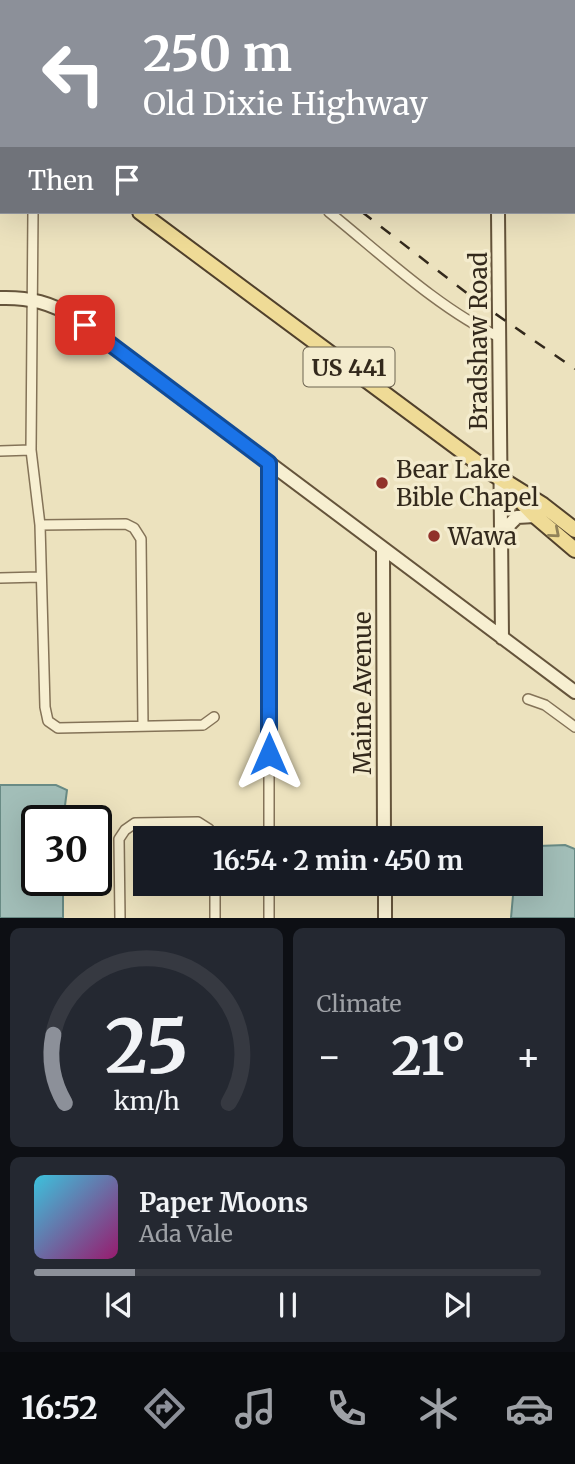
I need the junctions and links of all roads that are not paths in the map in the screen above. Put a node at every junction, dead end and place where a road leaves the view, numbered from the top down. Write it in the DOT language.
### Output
graph roads {
  1 [pos="33,214"];
  2 [pos="142,214"];
  3 [pos="332,214"];
  4 [pos="498,214"];
  5 [pos="0,298"];
  6 [pos="32,298"];
  7 [pos="499,337"];
  8 [pos="31,450"];
  9 [pos="0,451"];
  10 [pos="269,463"];
  11 [pos="500,480"];
  12 [pos="535,516"];
  13 [pos="40,525"];
  14 [pos="575,530"];
  15 [pos="502,542"];
  16 [pos="383,548"];
  17 [pos="575,550"];
  18 [pos="40,577"];
  19 [pos="0,578"];
  20 [pos="502,638"];
  21 [pos="575,692"];
  22 [pos="527,699"];
  23 [pos="214,717"];
  24 [pos="143,726"];
  25 [pos="575,727"];
  26 [pos="204,826"];
  27 [pos="269,826"];
  28 [pos="384,826"];
  29 [pos="215,896"];
  30 [pos="269,896"];
  31 [pos="385,896"];
  32 [pos="120,918"];
  33 [pos="215,918"];
  34 [pos="269,918"];
  35 [pos="385,918"];
  1 -- 6 [label="street"];
  2 -- 11 [label="main road, US 441"];
  3 -- 7 [label="street"];
  4 -- 7 [label="street, Bradshaw Road"];
  5 -- 6 [label="street"];
  6 -- 8 [label="street"];
  6 -- 10 [label="street"];
  7 -- 11 [label="street, Bradshaw Road"];
  8 -- 9 [label="street"];
  8 -- 13 [label="street"];
  10 -- 16 [label="street"];
  10 -- 27 [label="street"];
  11 -- 12 [label="main road, US 441"];
  11 -- 14 [label="main road, US 441"];
  11 -- 15 [label="street, Bradshaw Road"];
  12 -- 15 [label="street"];
  12 -- 17 [label="main road, US 441, one-way"];
  13 -- 18 [label="street"];
  13 -- 24 [label="street"];
  15 -- 20 [label="street, Bradshaw Road"];
  16 -- 20 [label="street"];
  16 -- 28 [label="street, Maine Avenue"];
  18 -- 19 [label="street"];
  18 -- 24 [label="street"];
  20 -- 21 [label="street"];
  22 -- 25 [label="street"];
  23 -- 24 [label="street"];
  26 -- 32 [label="street"];
  29 -- 33 [label="street"];
  30 -- 34 [label="street"];
  31 -- 35 [label="street"];
}
